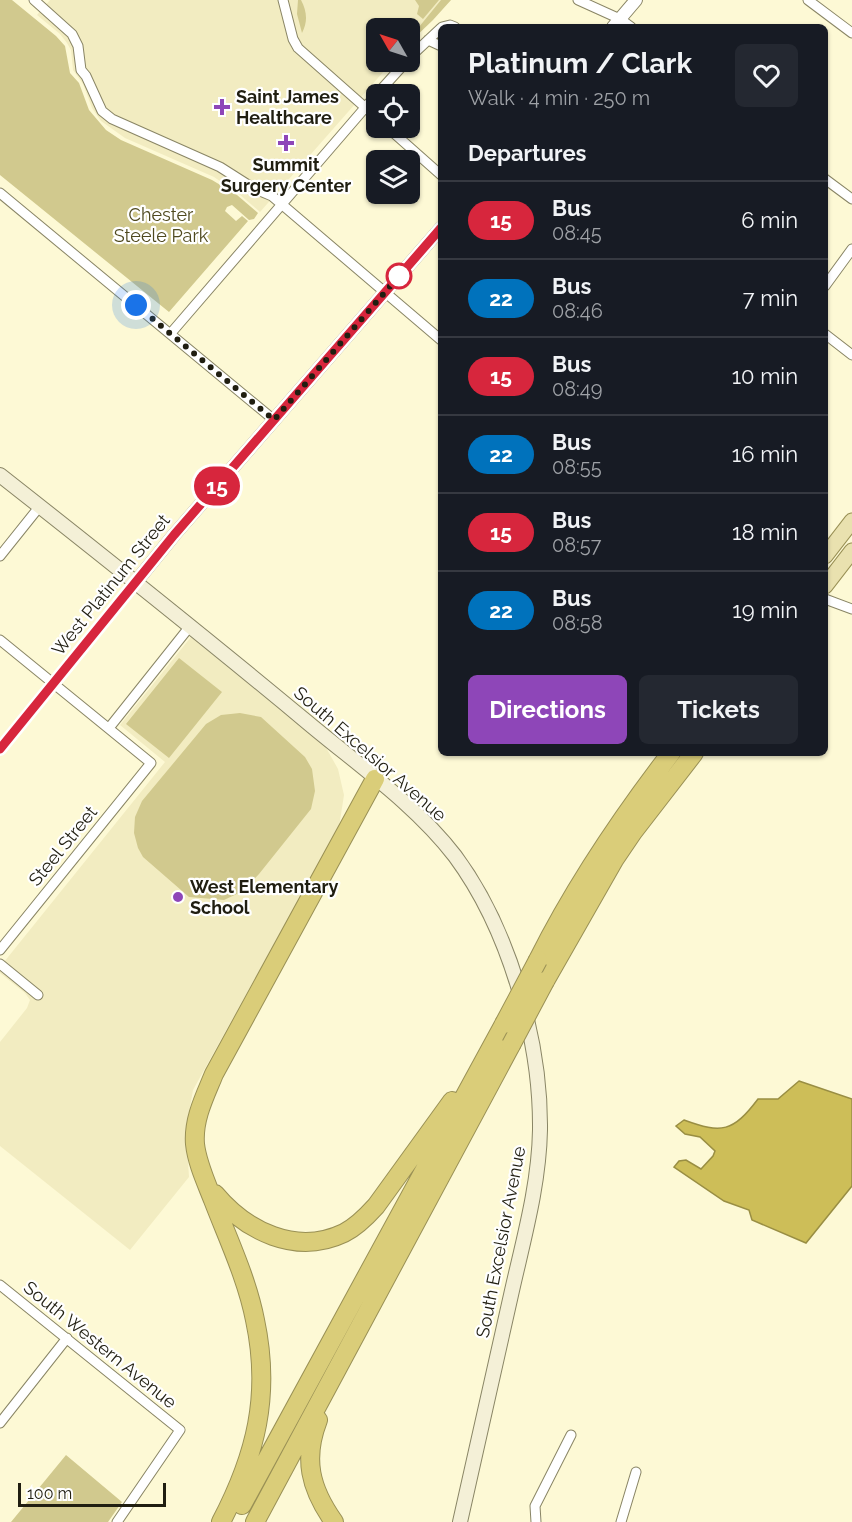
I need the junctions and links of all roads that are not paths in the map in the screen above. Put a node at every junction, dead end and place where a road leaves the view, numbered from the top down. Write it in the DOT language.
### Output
graph roads {
  1 [pos="34,0"];
  2 [pos="578,0"];
  3 [pos="636,0"];
  4 [pos="808,0"];
  5 [pos="284,2"];
  6 [pos="617,23"];
  7 [pos="438,30"];
  8 [pos="852,33"];
  9 [pos="428,40"];
  10 [pos="438,45"];
  11 [pos="420,48"];
  12 [pos="397,72"];
  13 [pos="387,84"];
  14 [pos="366,107"];
  15 [pos="399,138"];
  16 [pos="438,173"];
  17 [pos="828,181"];
  18 [pos="0,193"];
  19 [pos="852,200"];
  20 [pos="282,204"];
  21 [pos="438,231"];
  22 [pos="852,249"];
  23 [pos="828,282"];
  24 [pos="385,292"];
  25 [pos="171,333"];
  26 [pos="828,336"];
  27 [pos="438,337"];
  28 [pos="852,356"];
  29 [pos="274,420"];
  30 [pos="0,475"];
  31 [pos="40,506"];
  32 [pos="852,521"];
  33 [pos="852,551"];
  34 [pos="828,552"];
  35 [pos="0,556"];
  36 [pos="828,582"];
  37 [pos="135,583"];
  38 [pos="828,600"];
  39 [pos="852,609"];
  40 [pos="190,626"];
  41 [pos="0,640"];
  42 [pos="53,684"];
  43 [pos="109,728"];
  44 [pos="0,749"];
  45 [pos="669,756"];
  46 [pos="691,756"];
  47 [pos="375,779"];
  48 [pos="0,950"];
  49 [pos="0,964"];
  50 [pos="38,995"];
  51 [pos="503,1026"];
  52 [pos="207,1183"];
  53 [pos="385,1279"];
  54 [pos="0,1285"];
  55 [pos="67,1338"];
  56 [pos="0,1423"];
  57 [pos="571,1435"];
  58 [pos="636,1472"];
  59 [pos="117,1522"];
  60 [pos="221,1522"];
  61 [pos="232,1522"];
  62 [pos="255,1522"];
  63 [pos="333,1522"];
  64 [pos="460,1522"];
  65 [pos="536,1522"];
  66 [pos="621,1522"];
  1 -- 20 [label="street"];
  2 -- 6 [label="street"];
  3 -- 6 [label="street"];
  4 -- 8 [label="street"];
  5 -- 14 [label="street"];
  7 -- 9 [label="street"];
  9 -- 10 [label="street"];
  9 -- 11 [label="street"];
  12 -- 13 [label="street"];
  14 -- 20 [label="street"];
  15 -- 16 [label="street"];
  17 -- 19 [label="street"];
  18 -- 25 [label="street"];
  20 -- 24 [label="street"];
  20 -- 25 [label="street"];
  21 -- 24 [label="street, West Platinum Street"];
  22 -- 23 [label="street"];
  24 -- 27 [label="street"];
  24 -- 29 [label="street, West Platinum Street"];
  25 -- 29 [label="street"];
  26 -- 28 [label="street"];
  29 -- 37 [label="street, West Platinum Street"];
  30 -- 31 [label="main road, South Excelsior Avenue"];
  31 -- 35 [label="street"];
  31 -- 37 [label="main road, South Excelsior Avenue"];
  32 -- 34 [label="main road"];
  33 -- 36 [label="main road"];
  37 -- 40 [label="main road, South Excelsior Avenue"];
  37 -- 42 [label="street, West Platinum Street"];
  38 -- 39 [label="street"];
  40 -- 43 [label="street"];
  40 -- 47 [label="main road, South Excelsior Avenue"];
  41 -- 42 [label="street"];
  42 -- 43 [label="street"];
  42 -- 44 [label="street, West Platinum Street"];
  43 -- 48 [label="street, Steel Street"];
  45 -- 51 [label="highway, bridge"];
  46 -- 53 [label="highway, bridge"];
  47 -- 52 [label="highway"];
  47 -- 64 [label="main road, South Excelsior Avenue"];
  49 -- 50 [label="street"];
  51 -- 52 [label="highway"];
  51 -- 61 [label="highway"];
  52 -- 60 [label="highway"];
  53 -- 62 [label="highway"];
  53 -- 63 [label="highway"];
  54 -- 55 [label="street, South Western Avenue"];
  55 -- 56 [label="street"];
  55 -- 59 [label="street, South Western Avenue"];
  57 -- 65 [label="street"];
  58 -- 66 [label="street"];
}
